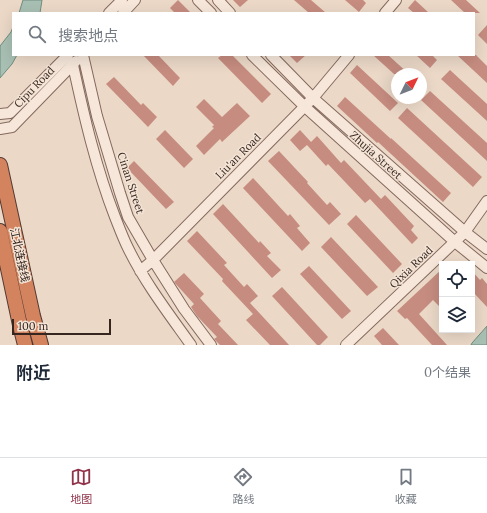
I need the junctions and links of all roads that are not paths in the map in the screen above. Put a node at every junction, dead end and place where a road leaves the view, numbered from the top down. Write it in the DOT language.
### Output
graph roads {
  1 [pos="122,0"];
  2 [pos="135,0"];
  3 [pos="198,0"];
  4 [pos="218,0"];
  5 [pos="396,0"];
  6 [pos="110,12"];
  7 [pos="124,12"];
  8 [pos="210,12"];
  9 [pos="229,12"];
  10 [pos="386,12"];
  11 [pos="67,56"];
  12 [pos="82,56"];
  13 [pos="83,56"];
  14 [pos="253,56"];
  15 [pos="272,56"];
  16 [pos="348,56"];
  17 [pos="73,64"];
  18 [pos="313,98"];
  19 [pos="304,106"];
  20 [pos="0,114"];
  21 [pos="0,129"];
  22 [pos="0,165"];
  23 [pos="487,201"];
  24 [pos="0,231"];
  25 [pos="465,232"];
  26 [pos="455,242"];
  27 [pos="487,249"];
  28 [pos="153,260"];
  29 [pos="487,268"];
  30 [pos="140,271"];
  31 [pos="26,345"];
  32 [pos="41,345"];
  33 [pos="191,345"];
  34 [pos="211,345"];
  35 [pos="346,345"];
  1 -- 6 [label="street"];
  2 -- 7 [label="street"];
  3 -- 8 [label="street"];
  4 -- 9 [label="street"];
  5 -- 10 [label="street"];
  11 -- 20 [label="street, Cipu Road"];
  12 -- 17 [label="street, Cipu Road"];
  13 -- 28 [label="street, Cinan Street"];
  14 -- 19 [label="street, Zhujia Street"];
  15 -- 18 [label="street, Zhujia Street"];
  16 -- 18 [label="street, Liu'an Road"];
  17 -- 21 [label="street, Cipu Road"];
  17 -- 30 [label="street"];
  18 -- 19 [label="street, Liu'an Road"];
  18 -- 25 [label="street, Zhujia Street"];
  19 -- 26 [label="street, Zhujia Street"];
  19 -- 28 [label="street, Liu'an Road"];
  22 -- 32 [label="highway, 江北连接线"];
  23 -- 25 [label="street, Qixia Road"];
  24 -- 31 [label="highway, 江北连接线"];
  25 -- 26 [label="street, Qixia Road"];
  25 -- 27 [label="street, Zhujia Street"];
  26 -- 29 [label="street, Zhujia Street"];
  26 -- 35 [label="street, Qixia Road"];
  28 -- 30 [label="street, Liu'an Road"];
  28 -- 34 [label="street, Cinan Street"];
  30 -- 33 [label="street"];
}
